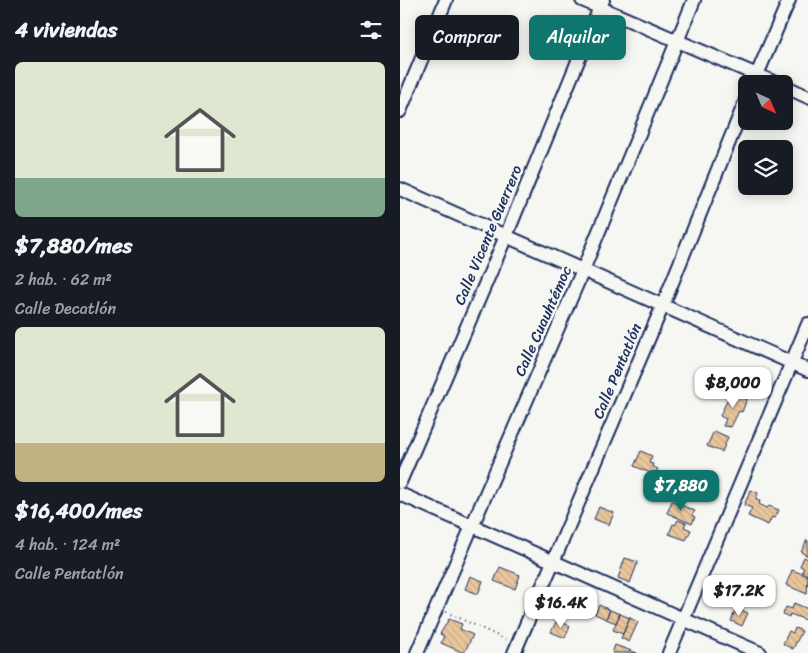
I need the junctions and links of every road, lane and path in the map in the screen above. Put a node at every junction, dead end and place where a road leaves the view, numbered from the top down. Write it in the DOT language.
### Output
graph roads {
  1 [pos="446,0"];
  2 [pos="582,0"];
  3 [pos="694,0"];
  4 [pos="789,0"];
  5 [pos="601,4"];
  6 [pos="677,40"];
  7 [pos="747,75"];
  8 [pos="757,75"];
  9 [pos="793,90"];
  10 [pos="808,97"];
  11 [pos="400,111"];
  12 [pos="738,120"];
  13 [pos="400,189"];
  14 [pos="506,236"];
  15 [pos="583,270"];
  16 [pos="663,305"];
  17 [pos="808,324"];
  18 [pos="792,363"];
  19 [pos="808,370"];
  20 [pos="400,482"];
  21 [pos="400,494"];
  22 [pos="473,527"];
  23 [pos="554,563"];
  24 [pos="437,608"];
  25 [pos="683,620"];
  26 [pos="516,649"];
  27 [pos="417,653"];
  28 [pos="669,653"];
  29 [pos="760,653"];
  1 -- 11 [label="street"];
  2 -- 5 [label="street"];
  3 -- 6 [label="street, Calle Cuauhtémoc"];
  4 -- 8 [label="street"];
  5 -- 6 [label="street"];
  5 -- 14 [label="street, Calle Vicente Guerrero"];
  6 -- 7 [label="street"];
  6 -- 15 [label="street, Calle Cuauhtémoc"];
  9 -- 10 [label="street"];
  12 -- 16 [label="street, Calle Pentatlón"];
  13 -- 14 [label="street"];
  14 -- 15 [label="street"];
  14 -- 20 [label="street, Calle Vicente Guerrero"];
  15 -- 16 [label="street"];
  15 -- 22 [label="street, Calle Cuauhtémoc"];
  16 -- 18 [label="street"];
  16 -- 23 [label="street, Calle Pentatlón"];
  17 -- 18 [label="street"];
  18 -- 19 [label="street"];
  18 -- 25 [label="street"];
  21 -- 22 [label="street"];
  22 -- 23 [label="street"];
  22 -- 24 [label="street, Calle Cuauhtémoc"];
  23 -- 25 [label="street"];
  23 -- 26 [label="street, Calle Pentatlón"];
  24 -- 26 [label="path"];
  24 -- 27 [label="street, Calle Cuauhtémoc"];
  25 -- 28 [label="street"];
  25 -- 29 [label="street"];
}
